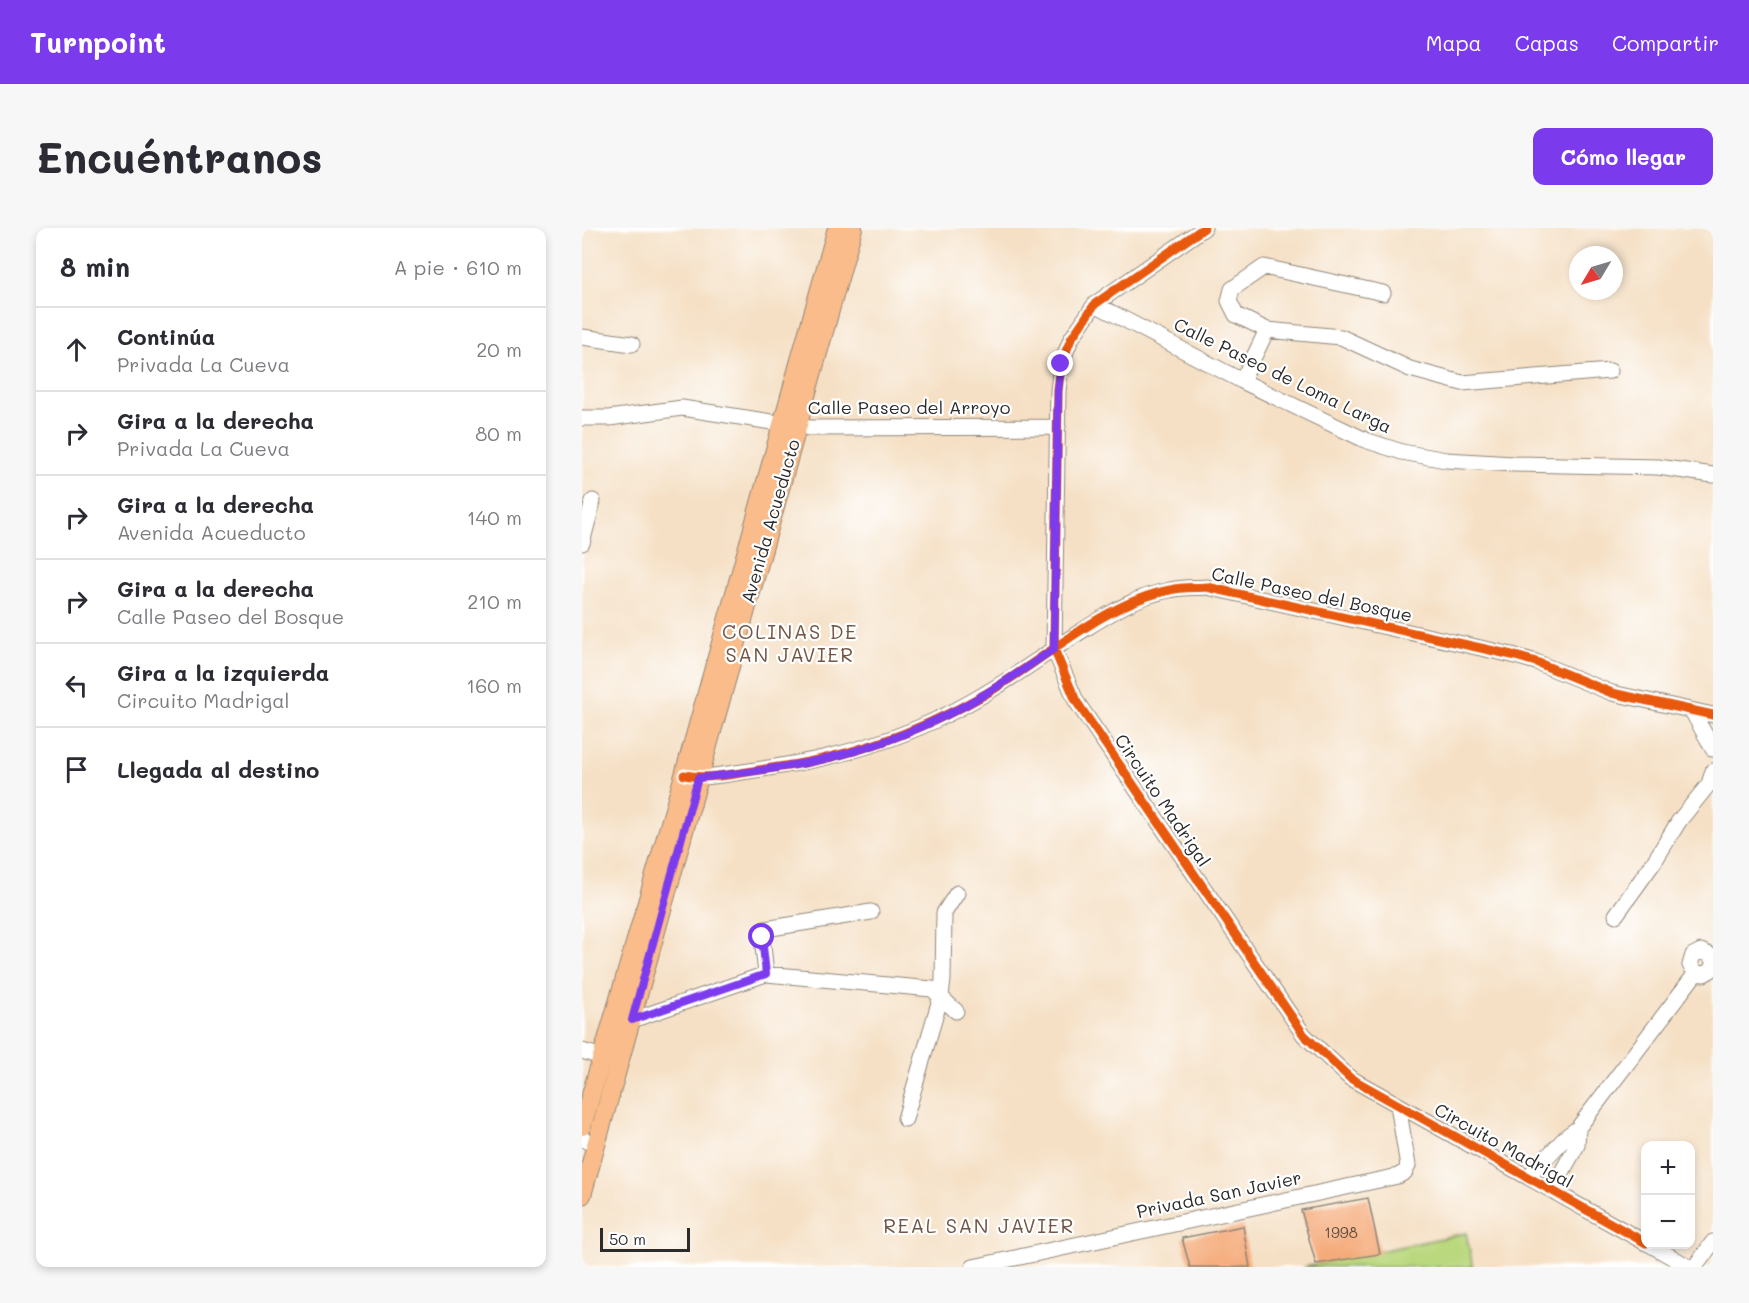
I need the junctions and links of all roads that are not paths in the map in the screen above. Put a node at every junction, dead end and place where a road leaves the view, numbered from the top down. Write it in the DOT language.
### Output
graph roads {
  1 [pos="837,228"];
  2 [pos="853,228"];
  3 [pos="1204,228"];
  4 [pos="1383,294"];
  5 [pos="1095,304"];
  6 [pos="1267,330"];
  7 [pos="582,337"];
  8 [pos="632,344"];
  9 [pos="1610,371"];
  10 [pos="1242,381"];
  11 [pos="582,418"];
  12 [pos="790,425"];
  13 [pos="1058,427"];
  14 [pos="1713,475"];
  15 [pos="593,501"];
  16 [pos="585,516"];
  17 [pos="582,543"];
  18 [pos="1054,649"];
  19 [pos="1692,711"];
  20 [pos="1713,715"];
  21 [pos="1713,749"];
  22 [pos="1713,771"];
  23 [pos="691,776"];
  24 [pos="957,893"];
  25 [pos="871,912"];
  26 [pos="1617,915"];
  27 [pos="1712,958"];
  28 [pos="766,974"];
  29 [pos="941,996"];
  30 [pos="956,1011"];
  31 [pos="632,1020"];
  32 [pos="608,1034"];
  33 [pos="626,1041"];
  34 [pos="582,1051"];
  35 [pos="602,1057"];
  36 [pos="1398,1105"];
  37 [pos="585,1109"];
  38 [pos="905,1119"];
  39 [pos="582,1126"];
  40 [pos="1578,1128"];
  41 [pos="588,1149"];
  42 [pos="1528,1177"];
  43 [pos="1552,1190"];
  44 [pos="582,1195"];
  45 [pos="1641,1241"];
  46 [pos="1713,1242"];
  47 [pos="1652,1249"];
  48 [pos="1666,1262"];
  49 [pos="973,1267"];
  50 [pos="1689,1267"];
  51 [pos="1695,1267"];
  1 -- 12 [label="main road, Avenida Acueducto"];
  2 -- 12 [label="main road, Avenida Acueducto"];
  3 -- 5 [label="street, Circuito Madrigal"];
  4 -- 6 [label="street"];
  5 -- 10 [label="street, Calle Paseo de Loma Larga"];
  5 -- 13 [label="street, Circuito Madrigal"];
  6 -- 9 [label="street"];
  6 -- 10 [label="street"];
  7 -- 8 [label="street"];
  10 -- 14 [label="street, Calle Paseo de Loma Larga"];
  11 -- 12 [label="street, Calle Paseo del Arroyo"];
  12 -- 13 [label="street, Calle Paseo del Arroyo"];
  12 -- 23 [label="main road, Avenida Acueducto"];
  13 -- 18 [label="street, Circuito Madrigal"];
  15 -- 16 [label="street"];
  16 -- 17 [label="street"];
  18 -- 19 [label="street, Calle Paseo del Bosque"];
  18 -- 23 [label="street, Calle Paseo del Bosque"];
  18 -- 36 [label="street, Circuito Madrigal"];
  19 -- 20 [label="street, Calle Paseo del Bosque"];
  19 -- 21 [label="street"];
  22 -- 26 [label="street"];
  23 -- 31 [label="main road, Avenida Acueducto"];
  23 -- 32 [label="main road, Avenida Acueducto"];
  24 -- 29 [label="street"];
  25 -- 28 [label="street"];
  27 -- 40 [label="street"];
  28 -- 29 [label="street"];
  28 -- 31 [label="street"];
  29 -- 30 [label="street"];
  29 -- 38 [label="street"];
  31 -- 33 [label="main road, Avenida Acueducto"];
  32 -- 33 [label="main road"];
  32 -- 35 [label="main road, Avenida Acueducto"];
  33 -- 41 [label="main road, Avenida Acueducto"];
  34 -- 35 [label="street"];
  35 -- 37 [label="main road, Avenida Acueducto"];
  36 -- 42 [label="street, Circuito Madrigal"];
  36 -- 49 [label="street, Privada San Javier"];
  37 -- 39 [label="main road, Avenida Acueducto"];
  40 -- 42 [label="street"];
  40 -- 43 [label="street"];
  41 -- 44 [label="main road, Avenida Acueducto"];
  42 -- 43 [label="street, Circuito Madrigal"];
  43 -- 45 [label="street, Circuito Madrigal"];
  46 -- 51 [label="street"];
  47 -- 48 [label="street, Circuito Madrigal"];
  48 -- 50 [label="street, Circuito Madrigal"];
}
